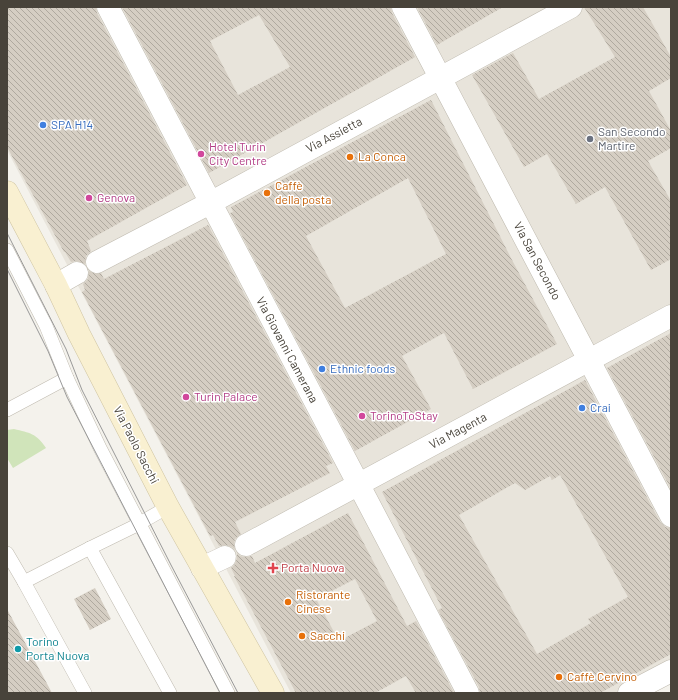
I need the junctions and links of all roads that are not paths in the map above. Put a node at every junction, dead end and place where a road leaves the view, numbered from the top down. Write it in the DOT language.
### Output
graph roads {
  1 [pos="108,7"];
  2 [pos="404,7"];
  3 [pos="572,7"];
  4 [pos="441,78"];
  5 [pos="7,192"];
  6 [pos="210,203"];
  7 [pos="7,250"];
  8 [pos="97,262"];
  9 [pos="77,273"];
  10 [pos="56,285"];
  11 [pos="671,316"];
  12 [pos="589,360"];
  13 [pos="67,378"];
  14 [pos="7,410"];
  15 [pos="358,485"];
  16 [pos="168,507"];
  17 [pos="671,516"];
  18 [pos="139,522"];
  19 [pos="246,545"];
  20 [pos="90,548"];
  21 [pos="7,553"];
  22 [pos="225,557"];
  23 [pos="202,568"];
  24 [pos="24,582"];
  25 [pos="671,671"];
  26 [pos="85,693"];
  27 [pos="170,693"];
  28 [pos="228,693"];
  29 [pos="273,693"];
  30 [pos="468,693"];
  31 [pos="629,693"];
  1 -- 6 [label="street, Via Giovanni Camerana"];
  2 -- 4 [label="street, Via San Secondo"];
  3 -- 4 [label="street, Via Assietta"];
  4 -- 6 [label="street, Via Assietta"];
  4 -- 12 [label="street, Via San Secondo"];
  5 -- 10 [label="street, Via Paolo Sacchi"];
  6 -- 8 [label="street, Via Assietta"];
  6 -- 15 [label="street, Via Giovanni Camerana"];
  7 -- 13 [label="lane"];
  9 -- 10 [label="street"];
  10 -- 16 [label="street, Via Paolo Sacchi"];
  11 -- 12 [label="street, Via Magenta"];
  12 -- 15 [label="street, Via Magenta"];
  12 -- 17 [label="street, Via San Secondo"];
  13 -- 14 [label="lane"];
  13 -- 18 [label="lane"];
  15 -- 19 [label="street, Via Magenta"];
  15 -- 30 [label="street, Via Giovanni Camerana"];
  16 -- 18 [label="lane"];
  16 -- 23 [label="street, Via Paolo Sacchi"];
  18 -- 20 [label="lane"];
  18 -- 28 [label="lane"];
  20 -- 24 [label="lane"];
  20 -- 27 [label="lane"];
  21 -- 24 [label="lane"];
  22 -- 23 [label="street"];
  23 -- 29 [label="street, Via Paolo Sacchi"];
  24 -- 26 [label="lane"];
  25 -- 31 [label="street"];
}
